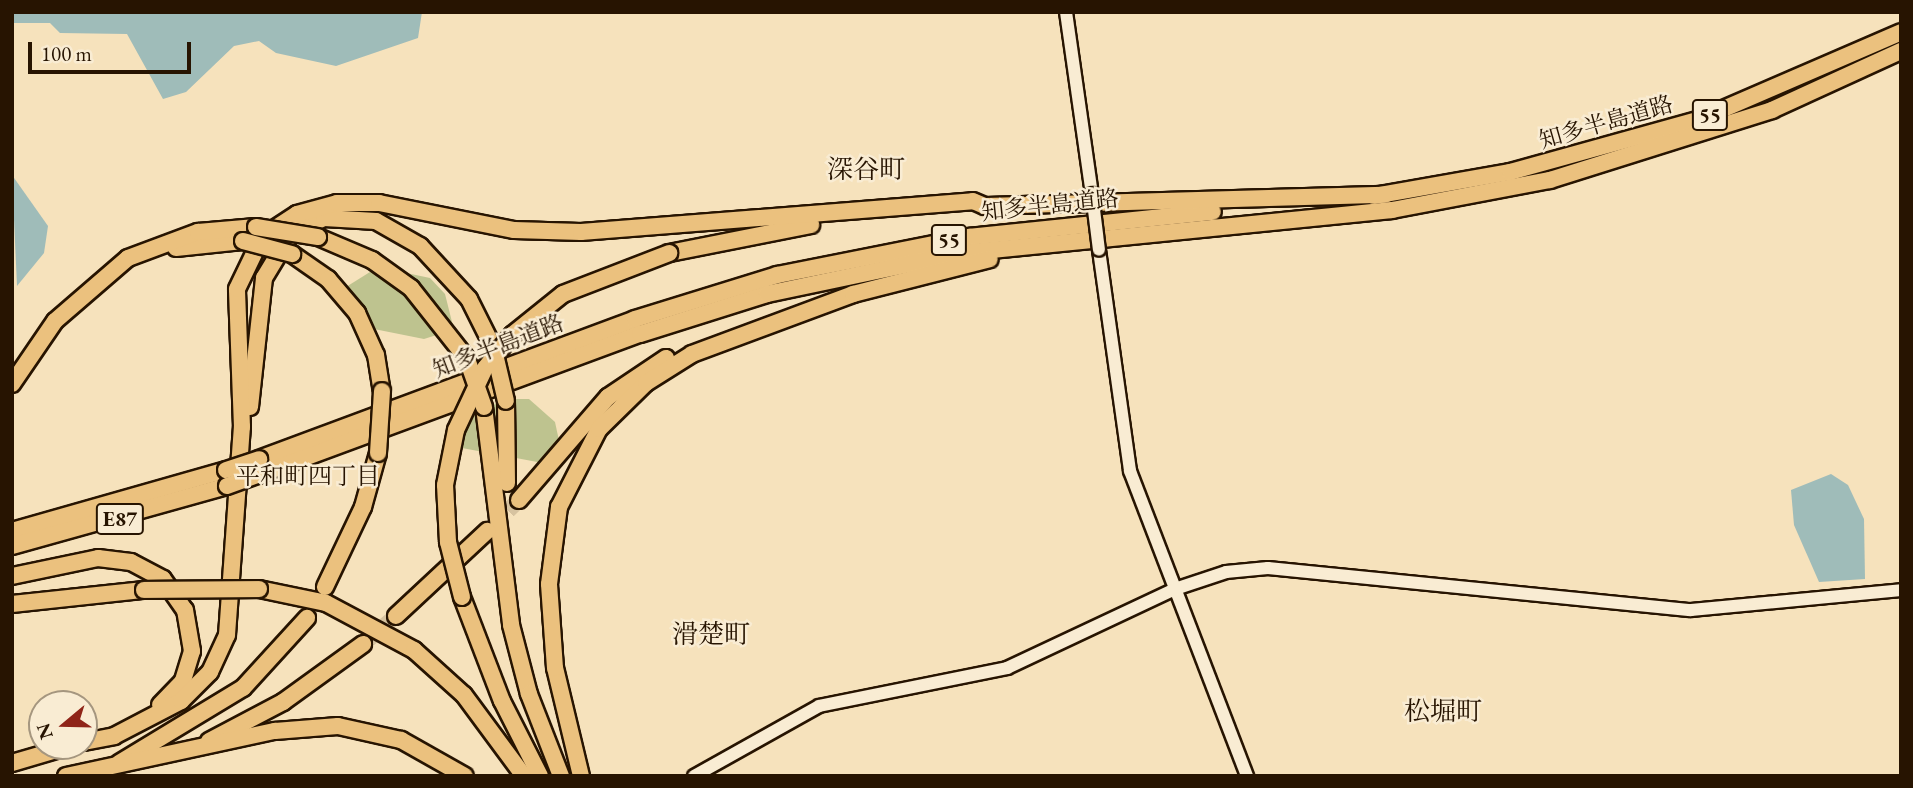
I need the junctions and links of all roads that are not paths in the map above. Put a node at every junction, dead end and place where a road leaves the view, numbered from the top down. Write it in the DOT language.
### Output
graph roads {
  1 [pos="1066,12"];
  2 [pos="1901,32"];
  3 [pos="1901,51"];
  4 [pos="1385,195"];
  5 [pos="985,206"];
  6 [pos="1063,241"];
  7 [pos="102,277"];
  8 [pos="761,326"];
  9 [pos="12,384"];
  10 [pos="413,412"];
  11 [pos="226,478"];
  12 [pos="239,499"];
  13 [pos="519,500"];
  14 [pos="12,531"];
  15 [pos="487,531"];
  16 [pos="12,546"];
  17 [pos="12,576"];
  18 [pos="325,587"];
  19 [pos="1175,589"];
  20 [pos="1901,590"];
  21 [pos="12,604"];
  22 [pos="396,616"];
  23 [pos="307,618"];
  24 [pos="363,644"];
  25 [pos="523,673"];
  26 [pos="98,736"];
  27 [pos="98,737"];
  28 [pos="203,746"];
  29 [pos="119,763"];
  30 [pos="66,776"];
  31 [pos="464,776"];
  32 [pos="524,776"];
  33 [pos="540,776"];
  34 [pos="561,776"];
  35 [pos="581,776"];
  36 [pos="694,776"];
  37 [pos="1247,776"];
  1 -- 19 [label="street, bridge"];
  2 -- 4 [label="highway, 知多半島道路 / 55"];
  3 -- 6 [label="highway, 知多半島道路 / 55"];
  4 -- 5 [label="highway"];
  4 -- 10 [label="highway, 知多半島道路 / 55"];
  5 -- 12 [label="highway"];
  5 -- 33 [label="highway, bridge"];
  6 -- 8 [label="highway"];
  6 -- 10 [label="highway, 知多半島道路 / 55"];
  7 -- 9 [label="highway"];
  7 -- 18 [label="highway, bridge"];
  7 -- 25 [label="highway, bridge"];
  8 -- 13 [label="highway"];
  8 -- 35 [label="highway"];
  10 -- 11 [label="highway, 知多半島道路 / E87, bridge"];
  11 -- 14 [label="highway, 知多半島道路 / E87"];
  11 -- 16 [label="highway, 知多半島道路 / E87"];
  12 -- 25 [label="highway, bridge"];
  12 -- 27 [label="highway"];
  15 -- 22 [label="highway"];
  17 -- 26 [label="highway"];
  19 -- 20 [label="street"];
  19 -- 36 [label="street"];
  19 -- 37 [label="street"];
  21 -- 32 [label="highway, bridge"];
  23 -- 29 [label="highway"];
  24 -- 28 [label="highway"];
  25 -- 34 [label="highway"];
  28 -- 29 [label="highway"];
  28 -- 31 [label="highway"];
  29 -- 30 [label="highway"];
}
